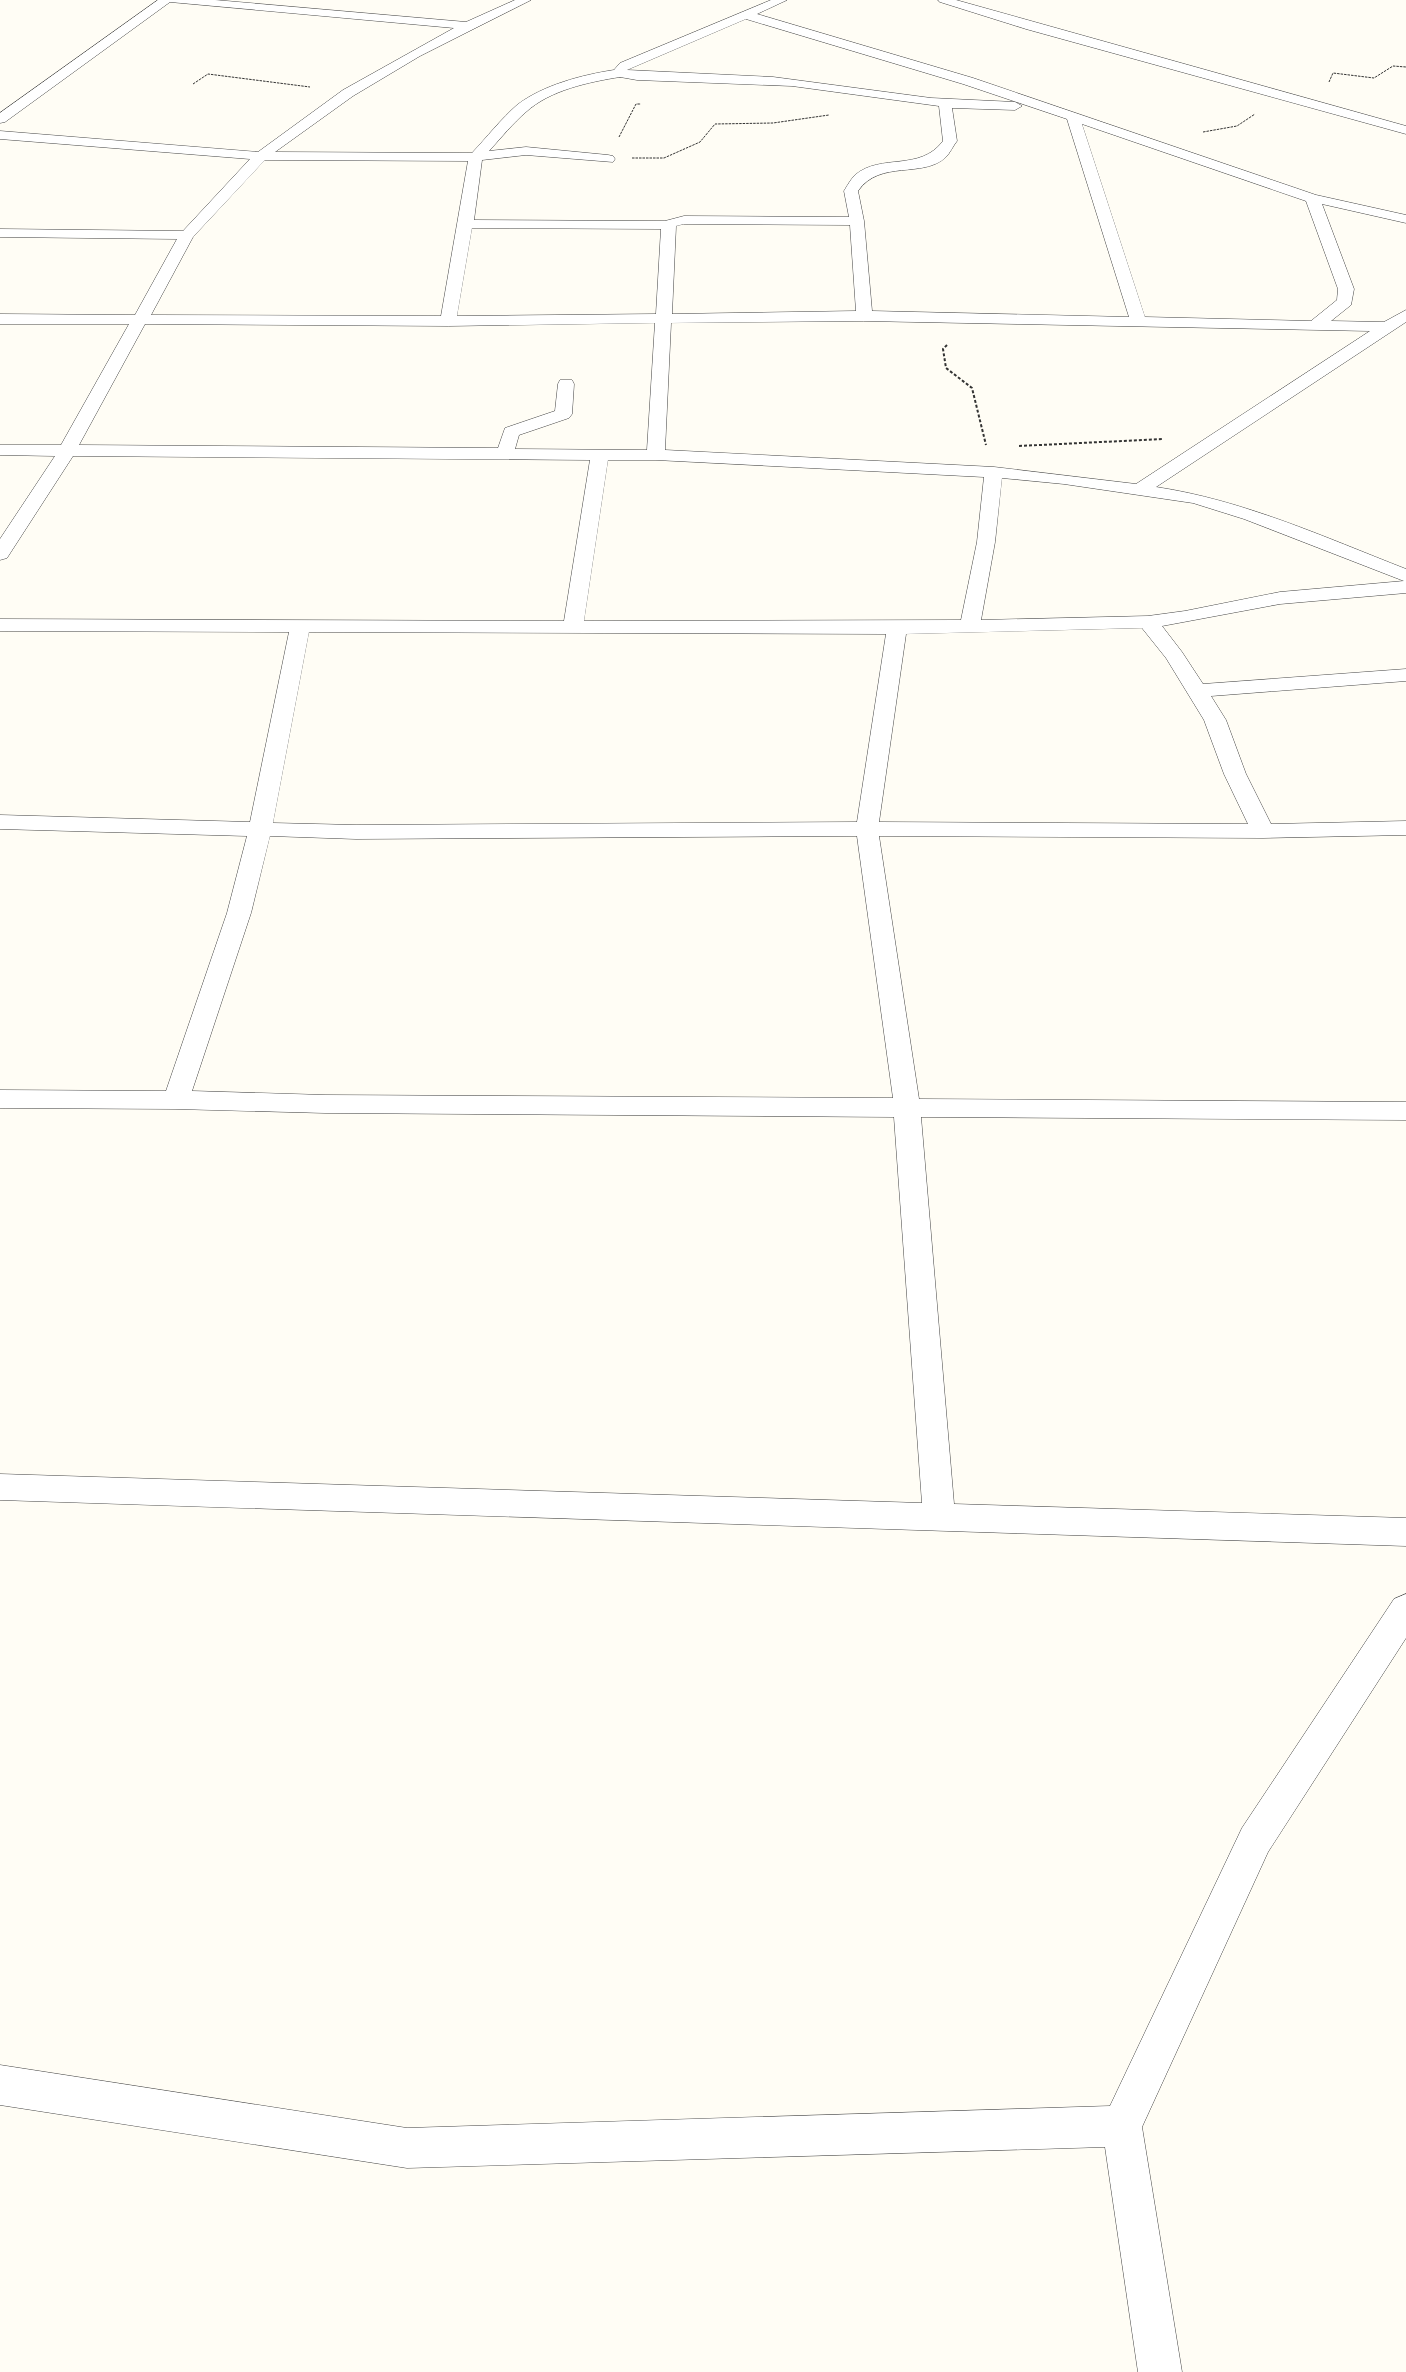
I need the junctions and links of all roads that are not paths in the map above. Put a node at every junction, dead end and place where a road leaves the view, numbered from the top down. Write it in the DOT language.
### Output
graph roads {
  1 [pos="166,0"];
  2 [pos="175,0"];
  3 [pos="525,0"];
  4 [pos="781,0"];
  5 [pos="944,0"];
  6 [pos="1013,6"];
  7 [pos="746,15"];
  8 [pos="1007,19"];
  9 [pos="468,26"];
  10 [pos="622,73"];
  11 [pos="945,103"];
  12 [pos="1036,106"];
  13 [pos="1073,117"];
  14 [pos="0,119"];
  15 [pos="1406,130"];
  16 [pos="0,135"];
  17 [pos="261,156"];
  18 [pos="476,157"];
  19 [pos="608,158"];
  20 [pos="1312,198"];
  21 [pos="1406,219"];
  22 [pos="857,221"];
  23 [pos="466,224"];
  24 [pos="669,226"];
  25 [pos="0,233"];
  26 [pos="187,234"];
  27 [pos="1406,315"];
  28 [pos="864,316"];
  29 [pos="663,319"];
  30 [pos="0,320"];
  31 [pos="139,320"];
  32 [pos="1138,320"];
  33 [pos="448,321"];
  34 [pos="1317,324"];
  35 [pos="1390,326"];
  36 [pos="566,384"];
  37 [pos="0,450"];
  38 [pos="67,451"];
  39 [pos="505,455"];
  40 [pos="656,455"];
  41 [pos="600,456"];
  42 [pos="994,472"];
  43 [pos="1139,490"];
  44 [pos="0,554"];
  45 [pos="1406,576"];
  46 [pos="1406,587"];
  47 [pos="1148,622"];
  48 [pos="0,625"];
  49 [pos="300,625"];
  50 [pos="573,627"];
  51 [pos="970,627"];
  52 [pos="897,628"];
  53 [pos="1406,675"];
  54 [pos="1197,691"];
  55 [pos="0,822"];
  56 [pos="1406,828"];
  57 [pos="866,829"];
  58 [pos="260,830"];
  59 [pos="1264,831"];
  60 [pos="0,1099"];
  61 [pos="176,1100"];
  62 [pos="907,1107"];
  63 [pos="1406,1111"];
  64 [pos="0,1487"];
  65 [pos="939,1516"];
  66 [pos="1406,1532"];
  67 [pos="1406,1609"];
  68 [pos="0,2085"];
  69 [pos="1122,2126"];
  70 [pos="1160,2372"];
  1 -- 14 [label="street"];
  2 -- 9 [label="street"];
  3 -- 9 [label="street"];
  4 -- 7 [label="street"];
  5 -- 8 [label="street"];
  6 -- 8 [label="street"];
  7 -- 10 [label="street"];
  7 -- 12 [label="street"];
  8 -- 15 [label="street"];
  9 -- 17 [label="street"];
  10 -- 11 [label="street"];
  10 -- 18 [label="street"];
  11 -- 12 [label="street"];
  11 -- 22 [label="street"];
  12 -- 13 [label="street"];
  13 -- 20 [label="street"];
  13 -- 32 [label="street"];
  16 -- 17 [label="street"];
  17 -- 18 [label="street"];
  17 -- 26 [label="street"];
  18 -- 19 [label="street"];
  18 -- 23 [label="street"];
  20 -- 21 [label="street"];
  20 -- 34 [label="street"];
  22 -- 24 [label="street"];
  22 -- 28 [label="street"];
  23 -- 24 [label="street"];
  23 -- 33 [label="street"];
  24 -- 29 [label="street"];
  25 -- 26 [label="street"];
  26 -- 31 [label="street"];
  27 -- 35 [label="street"];
  28 -- 29 [label="street"];
  28 -- 32 [label="street"];
  29 -- 33 [label="street"];
  29 -- 40 [label="street"];
  30 -- 31 [label="street"];
  31 -- 33 [label="street"];
  31 -- 38 [label="street"];
  32 -- 34 [label="street"];
  34 -- 35 [label="street"];
  35 -- 43 [label="street"];
  36 -- 39 [label="street"];
  37 -- 38 [label="street"];
  38 -- 39 [label="street"];
  38 -- 44 [label="street"];
  39 -- 41 [label="street"];
  40 -- 41 [label="street"];
  40 -- 42 [label="street"];
  41 -- 50 [label="street"];
  42 -- 43 [label="street"];
  42 -- 51 [label="street"];
  43 -- 45 [label="street"];
  46 -- 47 [label="street"];
  47 -- 51 [label="street"];
  47 -- 54 [label="street"];
  48 -- 49 [label="street"];
  49 -- 50 [label="street"];
  49 -- 58 [label="street"];
  50 -- 52 [label="street"];
  51 -- 52 [label="street"];
  52 -- 57 [label="street"];
  53 -- 54 [label="street"];
  54 -- 59 [label="street"];
  55 -- 58 [label="street"];
  56 -- 59 [label="street"];
  57 -- 58 [label="street"];
  57 -- 59 [label="street"];
  57 -- 62 [label="street"];
  58 -- 61 [label="street"];
  60 -- 61 [label="street"];
  61 -- 62 [label="street"];
  62 -- 63 [label="street"];
  62 -- 65 [label="street"];
  64 -- 65 [label="street"];
  65 -- 66 [label="street"];
  67 -- 69 [label="street"];
  68 -- 69 [label="street"];
  69 -- 70 [label="street"];
}
